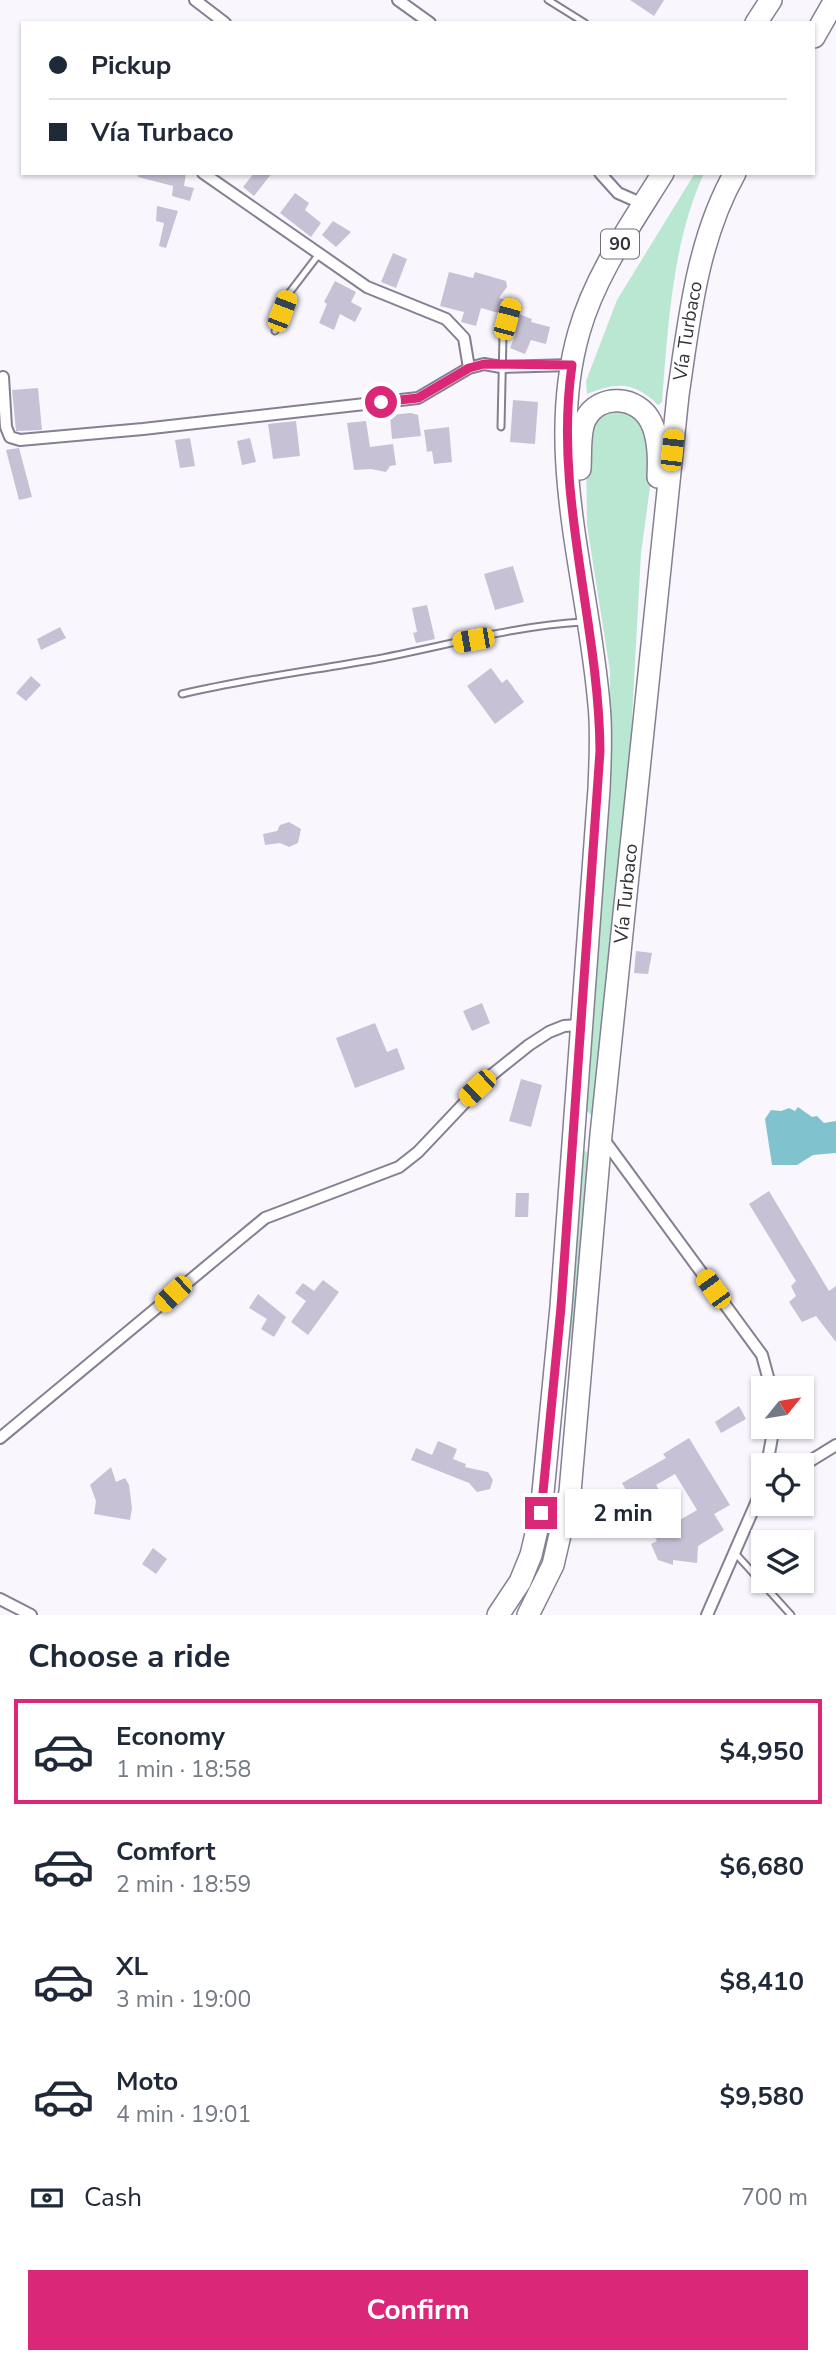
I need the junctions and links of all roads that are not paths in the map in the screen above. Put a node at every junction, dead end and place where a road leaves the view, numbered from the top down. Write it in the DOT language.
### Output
graph roads {
  1 [pos="195,0"];
  2 [pos="398,0"];
  3 [pos="548,0"];
  4 [pos="771,0"];
  5 [pos="835,0"];
  6 [pos="222,21"];
  7 [pos="427,21"];
  8 [pos="582,21"];
  9 [pos="757,21"];
  10 [pos="815,35"];
  11 [pos="206,175"];
  12 [pos="602,175"];
  13 [pos="662,175"];
  14 [pos="734,175"];
  15 [pos="643,204"];
  16 [pos="319,254"];
  17 [pos="512,303"];
  18 [pos="275,331"];
  19 [pos="572,365"];
  20 [pos="501,367"];
  21 [pos="469,368"];
  22 [pos="4,377"];
  23 [pos="501,427"];
  24 [pos="570,489"];
  25 [pos="589,621"];
  26 [pos="652,640"];
  27 [pos="182,694"];
  28 [pos="580,1025"];
  29 [pos="601,1135"];
  30 [pos="768,1376"];
  31 [pos="0,1438"];
  32 [pos="836,1445"];
  33 [pos="814,1459"];
  34 [pos="751,1515"];
  35 [pos="734,1553"];
  36 [pos="0,1599"];
  37 [pos="31,1615"];
  38 [pos="498,1615"];
  39 [pos="528,1615"];
  40 [pos="708,1615"];
  41 [pos="791,1615"];
  1 -- 6 [label="street"];
  2 -- 7 [label="street"];
  3 -- 8 [label="lane"];
  4 -- 9 [label="highway"];
  5 -- 10 [label="highway"];
  11 -- 16 [label="street"];
  12 -- 15 [label="street"];
  13 -- 15 [label="highway, Vía Turbaco / 90"];
  14 -- 26 [label="highway, Vía Turbaco"];
  15 -- 19 [label="highway, Vía Turbaco / 90"];
  16 -- 18 [label="lane"];
  16 -- 21 [label="street"];
  17 -- 20 [label="lane"];
  19 -- 20 [label="street"];
  19 -- 24 [label="highway, Vía Turbaco / 90"];
  20 -- 21 [label="street"];
  20 -- 23 [label="lane"];
  21 -- 22 [label="street"];
  24 -- 25 [label="highway, Vía Turbaco / 90"];
  24 -- 26 [label="highway"];
  25 -- 27 [label="lane"];
  25 -- 28 [label="highway, Vía Turbaco / 90"];
  26 -- 29 [label="highway, Vía Turbaco"];
  28 -- 31 [label="street"];
  28 -- 38 [label="highway, Vía Turbaco / 90"];
  29 -- 30 [label="street"];
  29 -- 39 [label="highway, Vía Turbaco"];
  32 -- 33 [label="street"];
  34 -- 35 [label="street"];
  35 -- 40 [label="street"];
  35 -- 41 [label="lane"];
  36 -- 37 [label="street"];
}
